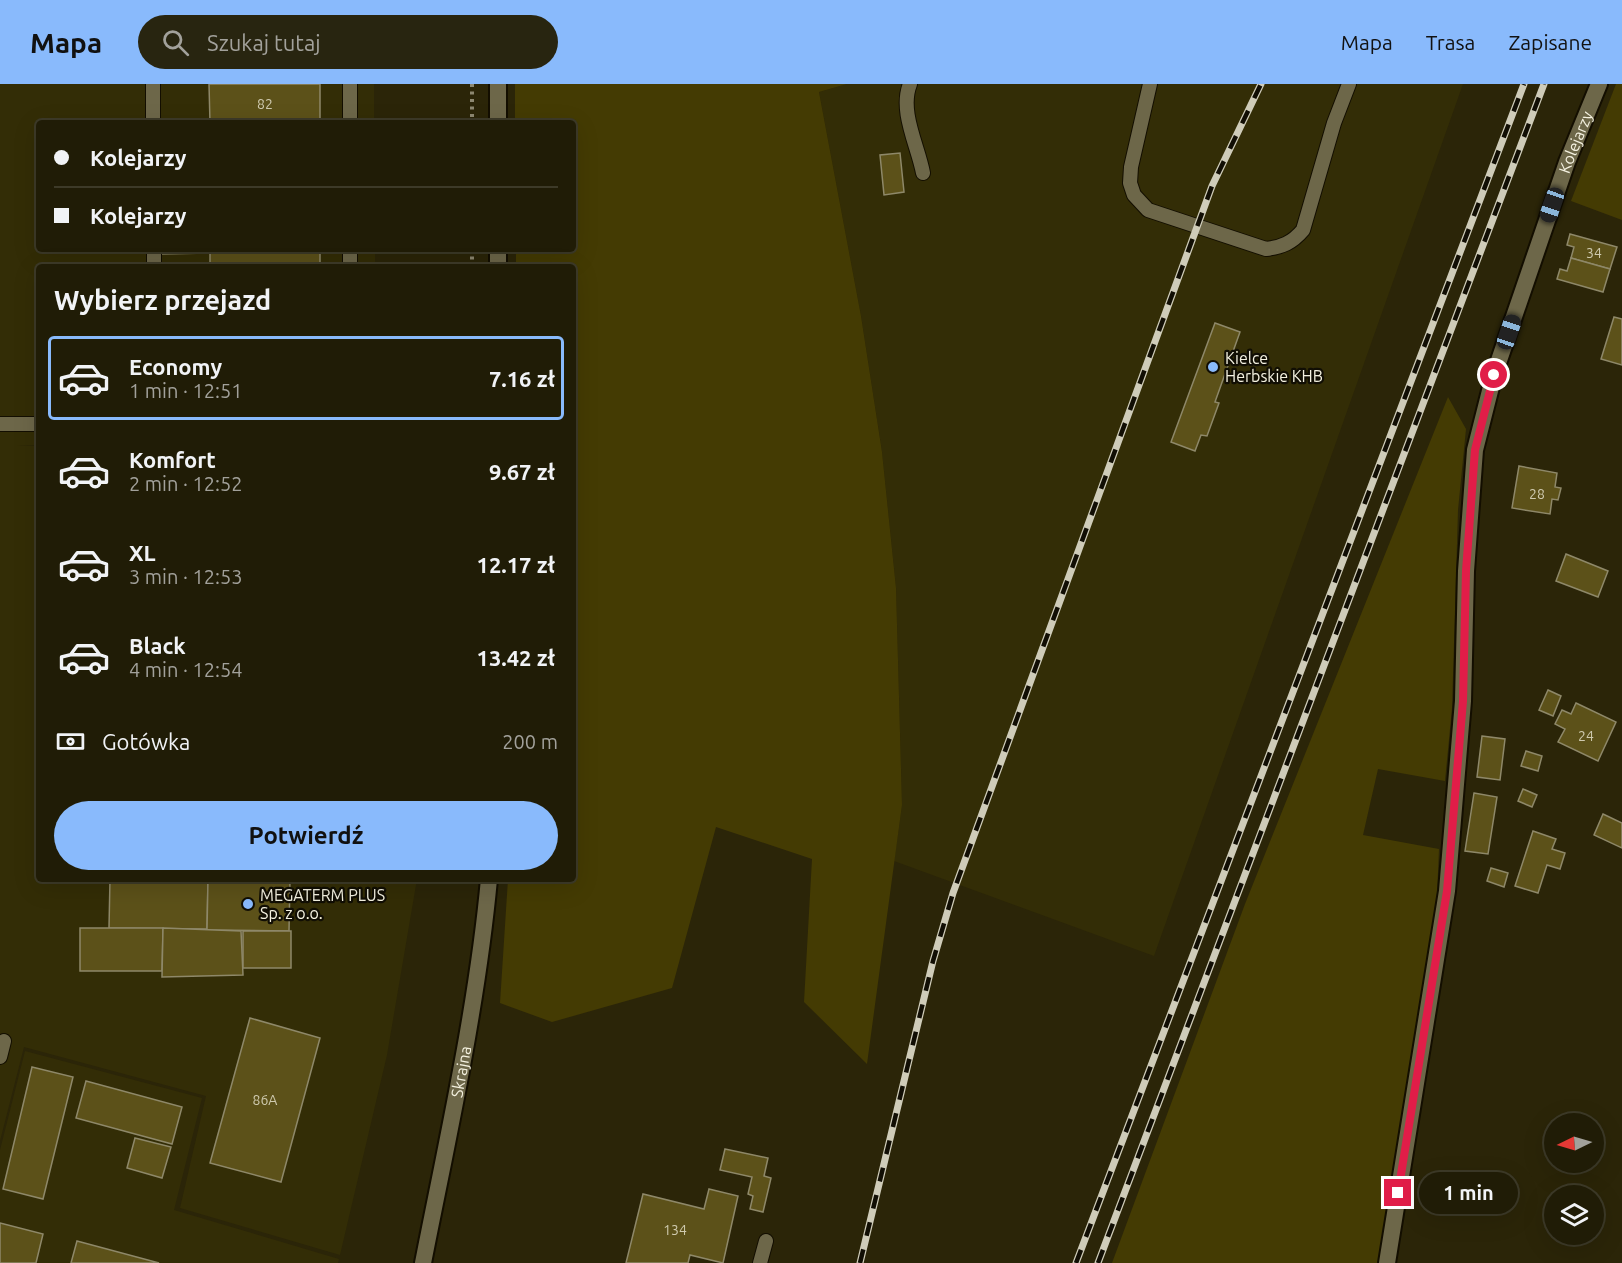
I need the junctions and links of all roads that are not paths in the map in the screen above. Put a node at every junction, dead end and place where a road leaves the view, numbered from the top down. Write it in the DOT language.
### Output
graph roads {
  1 [pos="153,84"];
  2 [pos="350,84"];
  3 [pos="498,84"];
  4 [pos="910,84"];
  5 [pos="1150,84"];
  6 [pos="1349,84"];
  7 [pos="1599,84"];
  8 [pos="153,120"];
  9 [pos="350,120"];
  10 [pos="498,120"];
  11 [pos="922,173"];
  12 [pos="0,424"];
  13 [pos="36,424"];
  14 [pos="489,882"];
  15 [pos="4,1041"];
  16 [pos="0,1057"];
  17 [pos="766,1241"];
  18 [pos="423,1263"];
  19 [pos="760,1263"];
  20 [pos="1387,1263"];
  1 -- 8 [label="lane"];
  2 -- 9 [label="lane"];
  3 -- 10 [label="street"];
  4 -- 11 [label="lane"];
  5 -- 6 [label="lane"];
  7 -- 20 [label="street, Kolejarzy"];
  12 -- 13 [label="lane"];
  14 -- 18 [label="street, Skrajna"];
  15 -- 16 [label="lane"];
  17 -- 19 [label="lane"];
}
